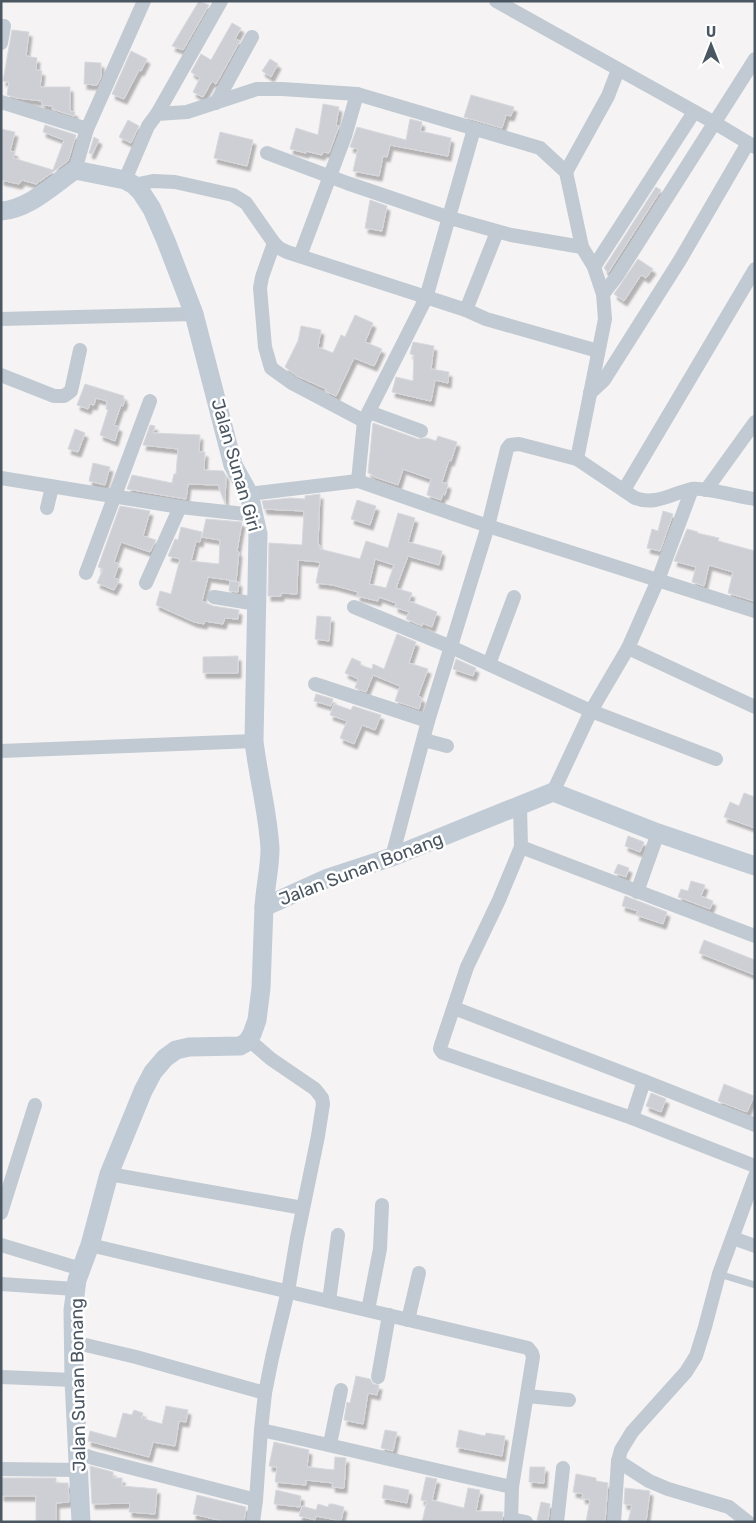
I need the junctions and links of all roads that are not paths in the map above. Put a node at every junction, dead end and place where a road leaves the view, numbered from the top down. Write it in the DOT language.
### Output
graph roads {
  1 [pos="144,1"];
  2 [pos="221,1"];
  3 [pos="496,1"];
  4 [pos="4,26"];
  5 [pos="252,36"];
  6 [pos="1,43"];
  7 [pos="755,59"];
  8 [pos="618,70"];
  9 [pos="357,94"];
  10 [pos="1,102"];
  11 [pos="216,103"];
  12 [pos="694,112"];
  13 [pos="157,114"];
  14 [pos="715,123"];
  15 [pos="87,129"];
  16 [pos="474,129"];
  17 [pos="751,145"];
  18 [pos="267,153"];
  19 [pos="75,170"];
  20 [pos="566,172"];
  21 [pos="330,177"];
  22 [pos="130,182"];
  23 [pos="1,210"];
  24 [pos="450,218"];
  25 [pos="497,232"];
  26 [pos="274,243"];
  27 [pos="582,247"];
  28 [pos="300,256"];
  29 [pos="594,267"];
  30 [pos="755,269"];
  31 [pos="603,294"];
  32 [pos="426,298"];
  33 [pos="466,310"];
  34 [pos="194,314"];
  35 [pos="1,319"];
  36 [pos="80,350"];
  37 [pos="598,351"];
  38 [pos="1,375"];
  39 [pos="590,393"];
  40 [pos="150,401"];
  41 [pos="367,417"];
  42 [pos="755,422"];
  43 [pos="421,431"];
  44 [pos="577,459"];
  45 [pos="1,478"];
  46 [pos="358,481"];
  47 [pos="52,487"];
  48 [pos="624,490"];
  49 [pos="699,490"];
  50 [pos="249,494"];
  51 [pos="115,497"];
  52 [pos="755,499"];
  53 [pos="180,507"];
  54 [pos="47,508"];
  55 [pos="254,515"];
  56 [pos="488,526"];
  57 [pos="86,573"];
  58 [pos="658,580"];
  59 [pos="146,583"];
  60 [pos="514,596"];
  61 [pos="214,597"];
  62 [pos="257,604"];
  63 [pos="354,607"];
  64 [pos="755,611"];
  65 [pos="451,647"];
  66 [pos="628,648"];
  67 [pos="489,664"];
  68 [pos="315,684"];
  69 [pos="755,707"];
  70 [pos="591,711"];
  71 [pos="428,722"];
  72 [pos="424,740"];
  73 [pos="254,741"];
  74 [pos="447,746"];
  75 [pos="1,751"];
  76 [pos="716,759"];
  77 [pos="553,792"];
  78 [pos="520,806"];
  79 [pos="658,833"];
  80 [pos="521,847"];
  81 [pos="392,857"];
  82 [pos="755,866"];
  83 [pos="637,892"];
  84 [pos="264,907"];
  85 [pos="755,936"];
  86 [pos="454,1008"];
  87 [pos="249,1040"];
  88 [pos="644,1082"];
  89 [pos="35,1105"];
  90 [pos="632,1118"];
  91 [pos="755,1125"];
  92 [pos="755,1166"];
  93 [pos="109,1174"];
  94 [pos="755,1176"];
  95 [pos="382,1205"];
  96 [pos="303,1208"];
  97 [pos="1,1213"];
  98 [pos="338,1235"];
  99 [pos="733,1238"];
  100 [pos="1,1245"];
  101 [pos="90,1245"];
  102 [pos="755,1246"];
  103 [pos="81,1269"];
  104 [pos="419,1274"];
  105 [pos="719,1274"];
  106 [pos="1,1284"];
  107 [pos="755,1285"];
  108 [pos="76,1289"];
  109 [pos="288,1291"];
  110 [pos="329,1301"];
  111 [pos="368,1310"];
  112 [pos="389,1315"];
  113 [pos="408,1320"];
  114 [pos="73,1342"];
  115 [pos="1,1377"];
  116 [pos="378,1377"];
  117 [pos="74,1380"];
  118 [pos="341,1390"];
  119 [pos="265,1393"];
  120 [pos="527,1396"];
  121 [pos="569,1400"];
  122 [pos="261,1430"];
  123 [pos="330,1444"];
  124 [pos="79,1461"];
  125 [pos="618,1461"];
  126 [pos="563,1468"];
  127 [pos="1,1469"];
  128 [pos="512,1487"];
  129 [pos="256,1500"];
  130 [pos="511,1520"];
  131 [pos="81,1522"];
  132 [pos="254,1522"];
  133 [pos="526,1522"];
  134 [pos="557,1522"];
  135 [pos="614,1522"];
  136 [pos="748,1522"];
  1 -- 15 [label="street"];
  2 -- 13 [label="street"];
  3 -- 8 [label="street"];
  4 -- 6 [label="street"];
  5 -- 11 [label="street"];
  7 -- 14 [label="street"];
  8 -- 12 [label="street"];
  8 -- 20 [label="street"];
  9 -- 11 [label="street"];
  9 -- 16 [label="street"];
  9 -- 21 [label="street"];
  10 -- 15 [label="street"];
  11 -- 13 [label="street"];
  12 -- 14 [label="street"];
  12 -- 29 [label="street"];
  13 -- 22 [label="street"];
  14 -- 17 [label="street"];
  14 -- 31 [label="street"];
  15 -- 19 [label="street"];
  16 -- 20 [label="street"];
  16 -- 24 [label="street"];
  17 -- 39 [label="street"];
  18 -- 21 [label="street"];
  19 -- 22 [label="street"];
  19 -- 23 [label="street"];
  20 -- 27 [label="street"];
  21 -- 24 [label="street"];
  21 -- 28 [label="street"];
  22 -- 26 [label="street"];
  22 -- 34 [label="street, Jalan Sunan Giri"];
  24 -- 25 [label="street"];
  24 -- 32 [label="street"];
  25 -- 27 [label="street"];
  25 -- 33 [label="street"];
  26 -- 28 [label="street"];
  26 -- 41 [label="street"];
  27 -- 29 [label="street"];
  28 -- 32 [label="street"];
  29 -- 31 [label="street"];
  30 -- 48 [label="street"];
  31 -- 37 [label="street"];
  32 -- 33 [label="street"];
  32 -- 41 [label="street"];
  33 -- 37 [label="street"];
  34 -- 35 [label="street"];
  34 -- 50 [label="street, Jalan Sunan Giri"];
  36 -- 38 [label="street"];
  37 -- 39 [label="street"];
  39 -- 44 [label="street"];
  40 -- 51 [label="street"];
  41 -- 43 [label="street"];
  41 -- 46 [label="street"];
  42 -- 49 [label="street"];
  44 -- 48 [label="street"];
  44 -- 56 [label="street"];
  45 -- 47 [label="street"];
  46 -- 50 [label="street"];
  46 -- 56 [label="street"];
  47 -- 51 [label="street"];
  47 -- 54 [label="street"];
  48 -- 49 [label="street"];
  49 -- 52 [label="street"];
  49 -- 58 [label="street"];
  50 -- 55 [label="street, Jalan Sunan Giri"];
  51 -- 53 [label="street"];
  51 -- 57 [label="street"];
  53 -- 55 [label="street"];
  53 -- 59 [label="street"];
  55 -- 62 [label="street, Jalan Sunan Giri"];
  56 -- 58 [label="street"];
  56 -- 65 [label="street"];
  58 -- 64 [label="street"];
  58 -- 66 [label="street"];
  60 -- 67 [label="street"];
  61 -- 62 [label="street"];
  62 -- 73 [label="street, Jalan Sunan Giri"];
  63 -- 65 [label="street"];
  65 -- 67 [label="street"];
  65 -- 71 [label="street"];
  66 -- 69 [label="street"];
  66 -- 70 [label="street"];
  67 -- 70 [label="street"];
  68 -- 71 [label="street"];
  70 -- 76 [label="street"];
  70 -- 77 [label="street"];
  71 -- 72 [label="street"];
  72 -- 74 [label="street"];
  72 -- 81 [label="street"];
  73 -- 75 [label="street"];
  73 -- 84 [label="street, Jalan Sunan Giri"];
  77 -- 78 [label="street, Jalan Sunan Bonang"];
  77 -- 79 [label="street"];
  78 -- 80 [label="street"];
  78 -- 81 [label="street, Jalan Sunan Bonang"];
  79 -- 82 [label="street"];
  79 -- 83 [label="street"];
  80 -- 83 [label="street"];
  80 -- 86 [label="street"];
  81 -- 84 [label="street, Jalan Sunan Bonang"];
  83 -- 85 [label="street"];
  84 -- 87 [label="street, Jalan Sunan Bonang"];
  86 -- 88 [label="street"];
  86 -- 90 [label="street"];
  87 -- 93 [label="street, Jalan Sunan Bonang"];
  87 -- 96 [label="street"];
  88 -- 90 [label="street"];
  88 -- 91 [label="street"];
  89 -- 97 [label="street"];
  90 -- 92 [label="street"];
  93 -- 96 [label="street"];
  93 -- 101 [label="street, Jalan Sunan Bonang"];
  94 -- 99 [label="street"];
  95 -- 111 [label="street"];
  96 -- 109 [label="street"];
  98 -- 110 [label="street"];
  99 -- 102 [label="street"];
  99 -- 105 [label="street"];
  100 -- 103 [label="street"];
  101 -- 103 [label="street, Jalan Sunan Bonang"];
  101 -- 109 [label="street"];
  103 -- 108 [label="street, Jalan Sunan Bonang"];
  104 -- 113 [label="street"];
  105 -- 107 [label="lane"];
  105 -- 125 [label="street"];
  106 -- 108 [label="street"];
  108 -- 114 [label="street, Jalan Sunan Bonang"];
  109 -- 110 [label="street"];
  109 -- 119 [label="street"];
  110 -- 111 [label="street"];
  111 -- 112 [label="street"];
  112 -- 113 [label="street"];
  112 -- 116 [label="street"];
  113 -- 120 [label="street"];
  114 -- 117 [label="street, Jalan Sunan Bonang"];
  114 -- 119 [label="street"];
  115 -- 117 [label="street"];
  117 -- 124 [label="street, Jalan Sunan Bonang"];
  118 -- 123 [label="street"];
  119 -- 122 [label="street"];
  120 -- 121 [label="street"];
  120 -- 128 [label="street"];
  122 -- 123 [label="street"];
  122 -- 129 [label="street"];
  123 -- 128 [label="street"];
  124 -- 127 [label="street"];
  124 -- 129 [label="street"];
  124 -- 131 [label="street, Jalan Sunan Bonang"];
  125 -- 135 [label="street"];
  125 -- 136 [label="street"];
  126 -- 134 [label="street"];
  128 -- 130 [label="street"];
  129 -- 132 [label="street"];
  130 -- 133 [label="street"];
}
